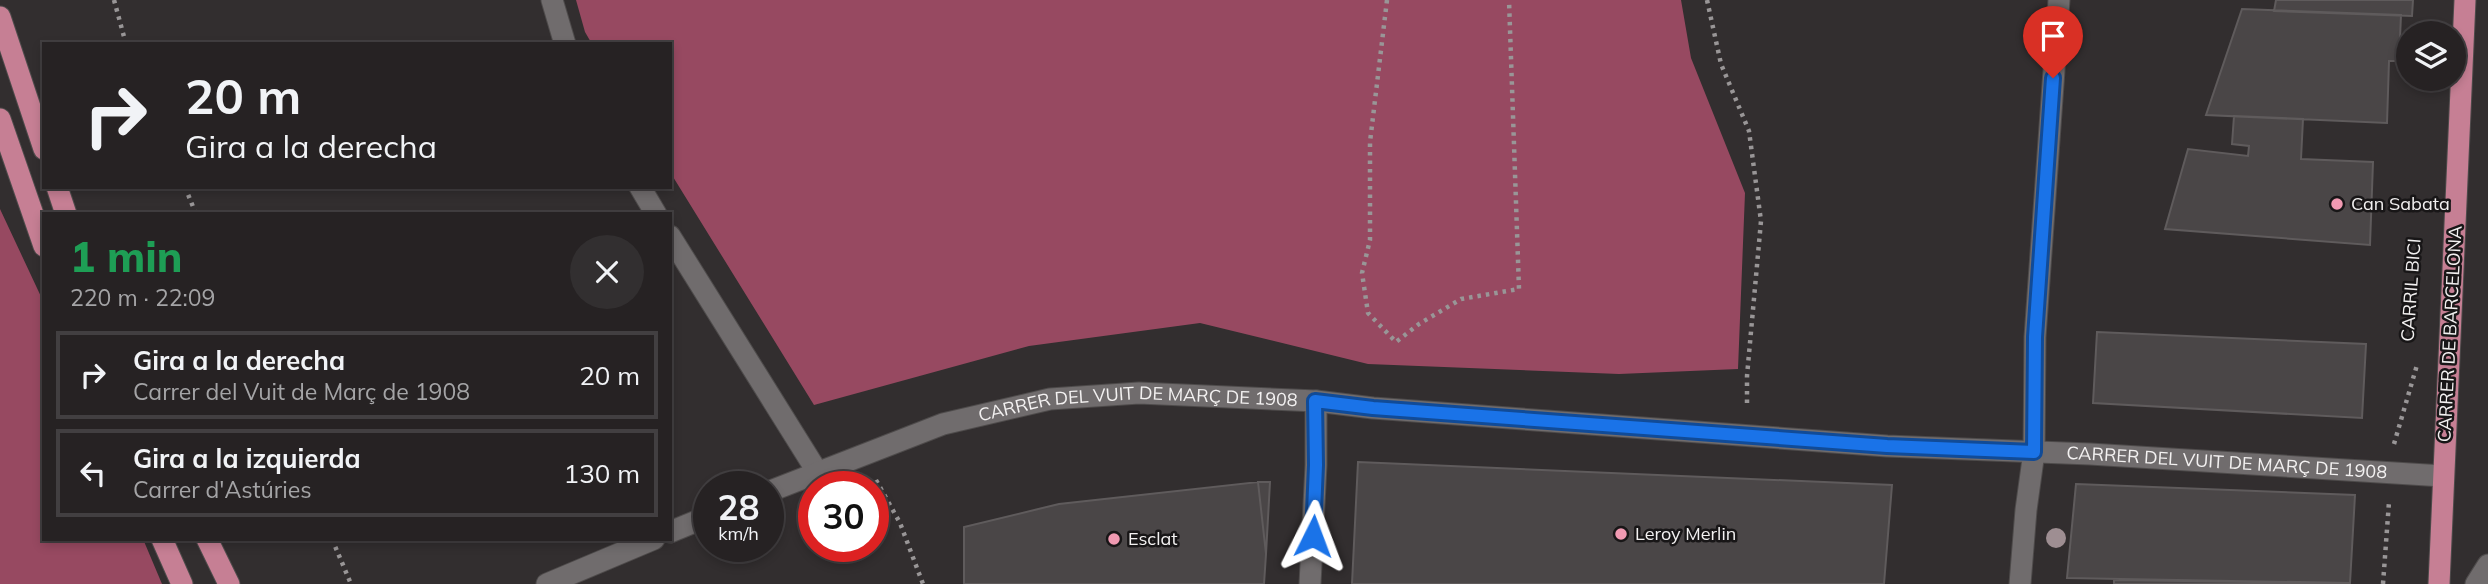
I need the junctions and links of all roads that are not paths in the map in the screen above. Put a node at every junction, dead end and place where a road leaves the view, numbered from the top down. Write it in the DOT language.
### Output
graph roads {
  1 [pos="552,0"];
  2 [pos="2059,0"];
  3 [pos="2465,0"];
  4 [pos="0,18"];
  5 [pos="564,42"];
  6 [pos="0,119"];
  7 [pos="42,143"];
  8 [pos="58,189"];
  9 [pos="641,189"];
  10 [pos="65,212"];
  11 [pos="655,212"];
  12 [pos="672,239"];
  13 [pos="42,240"];
  14 [pos="1315,401"];
  15 [pos="2034,452"];
  16 [pos="817,471"];
  17 [pos="821,471"];
  18 [pos="2444,477"];
  19 [pos="693,523"];
  20 [pos="672,531"];
  21 [pos="163,541"];
  22 [pos="208,541"];
  23 [pos="649,541"];
  24 [pos="2488,565"];
  25 [pos="182,584"];
  26 [pos="229,584"];
  27 [pos="547,584"];
  28 [pos="1311,584"];
  29 [pos="2020,584"];
  30 [pos="2439,584"];
  31 [pos="2476,584"];
  1 -- 5 [label="street"];
  2 -- 15 [label="street"];
  3 -- 18 [label="main road, CARRER DE BARCELONA"];
  4 -- 7 [label="main road"];
  6 -- 13 [label="main road"];
  8 -- 10 [label="main road"];
  9 -- 11 [label="street"];
  12 -- 16 [label="street"];
  14 -- 15 [label="street, CARRER DEL VUIT DE MARÇ DE 1908"];
  14 -- 17 [label="street, CARRER DEL VUIT DE MARÇ DE 1908"];
  14 -- 28 [label="street"];
  15 -- 18 [label="street, CARRER DEL VUIT DE MARÇ DE 1908"];
  15 -- 29 [label="street"];
  18 -- 30 [label="main road, CARRER DE BARCELONA"];
  19 -- 20 [label="street"];
  21 -- 25 [label="main road"];
  22 -- 26 [label="main road"];
  23 -- 27 [label="street"];
  24 -- 31 [label="street"];
}
